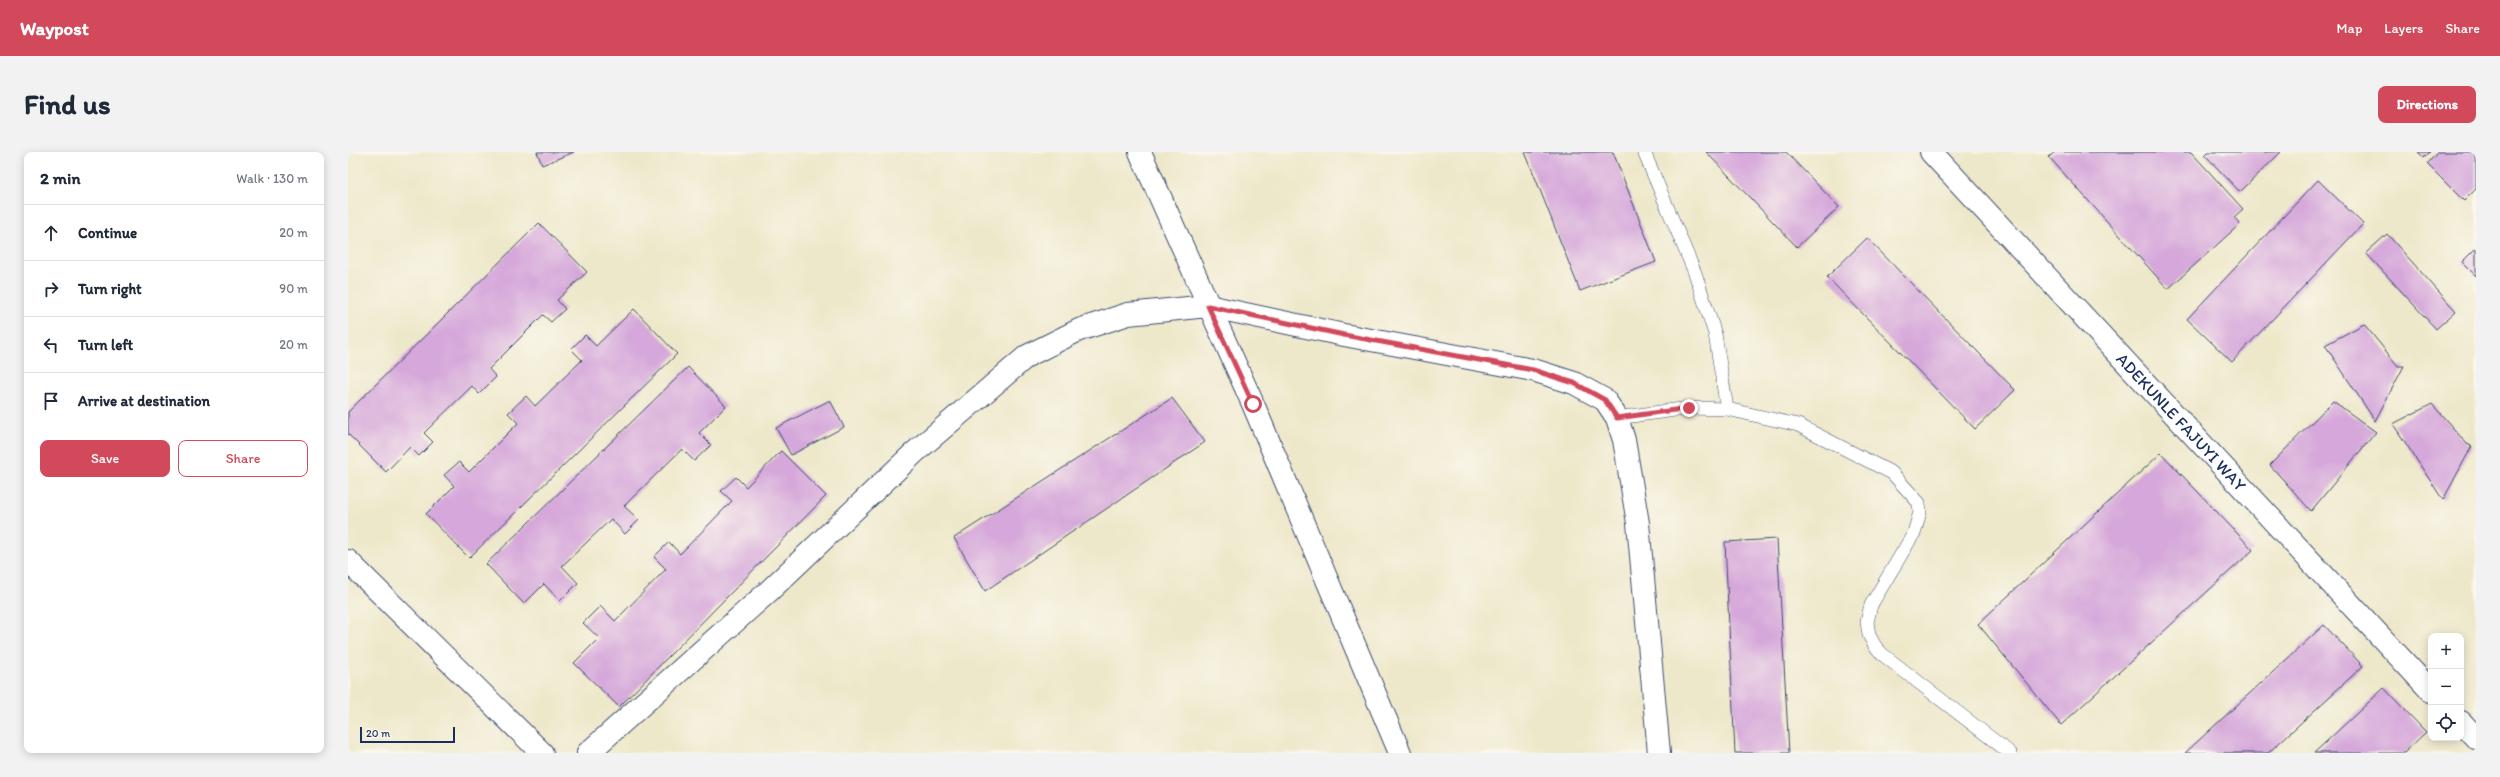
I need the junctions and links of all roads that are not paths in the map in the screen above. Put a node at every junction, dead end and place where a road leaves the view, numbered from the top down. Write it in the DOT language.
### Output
graph roads {
  1 [pos="1140,152"];
  2 [pos="1644,152"];
  3 [pos="1930,152"];
  4 [pos="1208,306"];
  5 [pos="1727,409"];
  6 [pos="1617,418"];
  7 [pos="348,560"];
  8 [pos="2428,688"];
  9 [pos="2464,725"];
  10 [pos="2476,738"];
  11 [pos="542,753"];
  12 [pos="588,753"];
  13 [pos="1400,753"];
  14 [pos="1659,753"];
  15 [pos="2010,753"];
  1 -- 4 [label="street"];
  2 -- 5 [label="lane"];
  3 -- 8 [label="street, ADEKUNLE FAJUYI WAY"];
  4 -- 6 [label="street"];
  4 -- 12 [label="street"];
  4 -- 13 [label="street"];
  5 -- 6 [label="lane"];
  5 -- 15 [label="lane"];
  6 -- 14 [label="street"];
  7 -- 11 [label="street"];
  9 -- 10 [label="street"];
}
